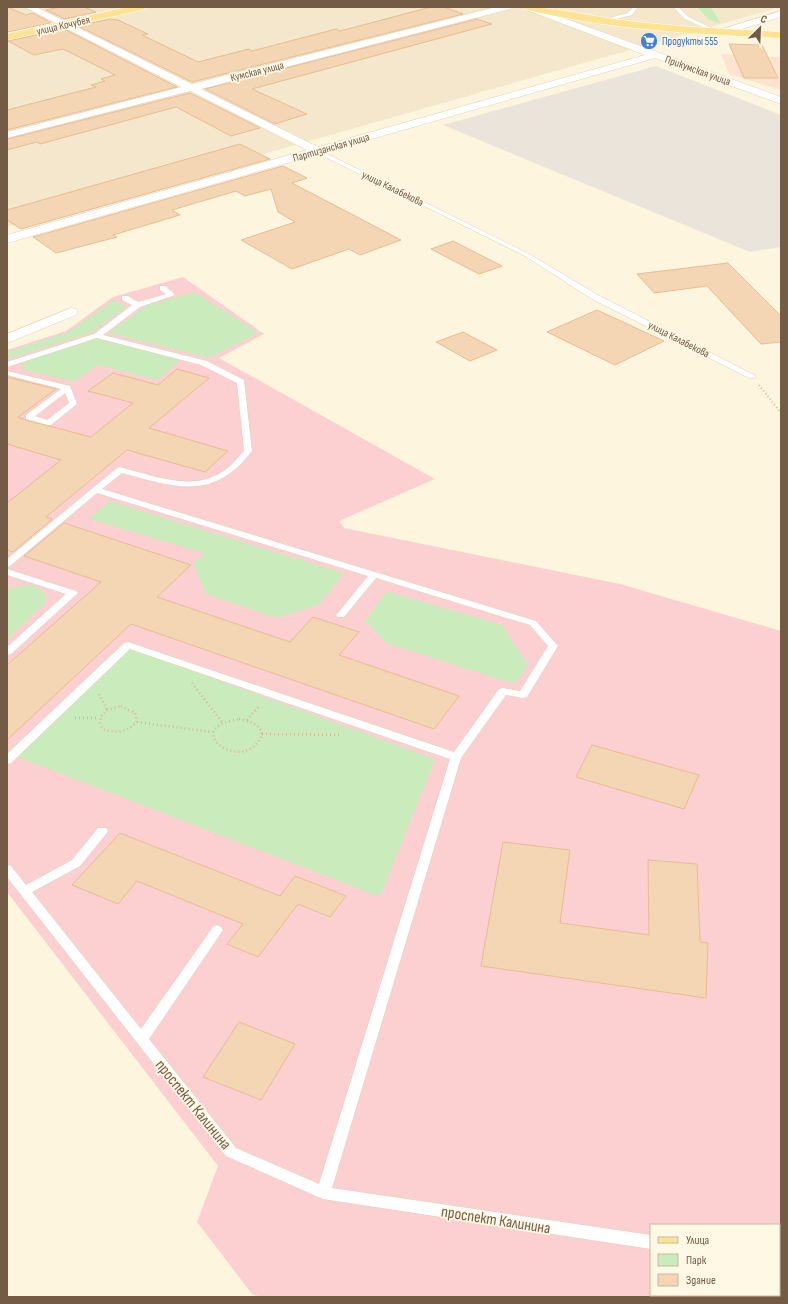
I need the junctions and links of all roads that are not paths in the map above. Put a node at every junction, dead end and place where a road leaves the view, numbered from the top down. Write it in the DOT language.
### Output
graph roads {
  1 [pos="29,7"];
  2 [pos="142,7"];
  3 [pos="507,7"];
  4 [pos="524,7"];
  5 [pos="528,7"];
  6 [pos="636,7"];
  7 [pos="675,7"];
  8 [pos="781,14"];
  9 [pos="601,21"];
  10 [pos="64,25"];
  11 [pos="719,32"];
  12 [pos="781,35"];
  13 [pos="7,37"];
  14 [pos="656,55"];
  15 [pos="190,88"];
  16 [pos="781,101"];
  17 [pos="7,135"];
  18 [pos="317,151"];
  19 [pos="7,239"];
  20 [pos="163,288"];
  21 [pos="125,298"];
  22 [pos="137,306"];
  23 [pos="71,312"];
  24 [pos="97,336"];
  25 [pos="7,338"];
  26 [pos="7,365"];
  27 [pos="7,373"];
  28 [pos="752,376"];
  29 [pos="67,388"];
  30 [pos="96,490"];
  31 [pos="7,564"];
  32 [pos="7,572"];
  33 [pos="374,575"];
  34 [pos="341,615"];
  35 [pos="7,652"];
  36 [pos="456,757"];
  37 [pos="7,760"];
  38 [pos="102,831"];
  39 [pos="7,869"];
  40 [pos="24,891"];
  41 [pos="217,930"];
  42 [pos="142,1040"];
  43 [pos="324,1193"];
  44 [pos="650,1242"];
  1 -- 10 [label="street, улица Калабекова"];
  2 -- 10 [label="main road, улица Кочубея"];
  3 -- 15 [label="street, Кумская улица"];
  4 -- 14 [label="street, Прикумская улица"];
  5 -- 9 [label="main road"];
  6 -- 9 [label="lane"];
  7 -- 11 [label="lane"];
  8 -- 11 [label="street"];
  9 -- 11 [label="main road"];
  10 -- 13 [label="main road, улица Кочубея"];
  10 -- 15 [label="street, улица Калабекова"];
  11 -- 12 [label="main road"];
  14 -- 16 [label="street, Прикумская улица"];
  14 -- 18 [label="street, Партизанская улица"];
  15 -- 17 [label="street, Кумская улица"];
  15 -- 18 [label="street, улица Калабекова"];
  18 -- 19 [label="street, Партизанская улица"];
  18 -- 28 [label="lane, улица Калабекова"];
  20 -- 22 [label="lane"];
  21 -- 22 [label="lane"];
  22 -- 24 [label="lane"];
  23 -- 25 [label="street"];
  24 -- 26 [label="lane"];
  24 -- 30 [label="lane"];
  27 -- 29 [label="lane"];
  29 -- 29 [label="lane"];
  30 -- 31 [label="lane"];
  30 -- 33 [label="lane"];
  32 -- 35 [label="lane"];
  33 -- 34 [label="lane"];
  33 -- 36 [label="lane"];
  36 -- 37 [label="lane"];
  36 -- 43 [label="lane"];
  38 -- 40 [label="lane"];
  39 -- 40 [label="lane, проспект Калинина"];
  40 -- 42 [label="lane, проспект Калинина"];
  41 -- 42 [label="lane"];
  42 -- 43 [label="lane, проспект Калинина"];
  43 -- 44 [label="lane, проспект Калинина"];
}
